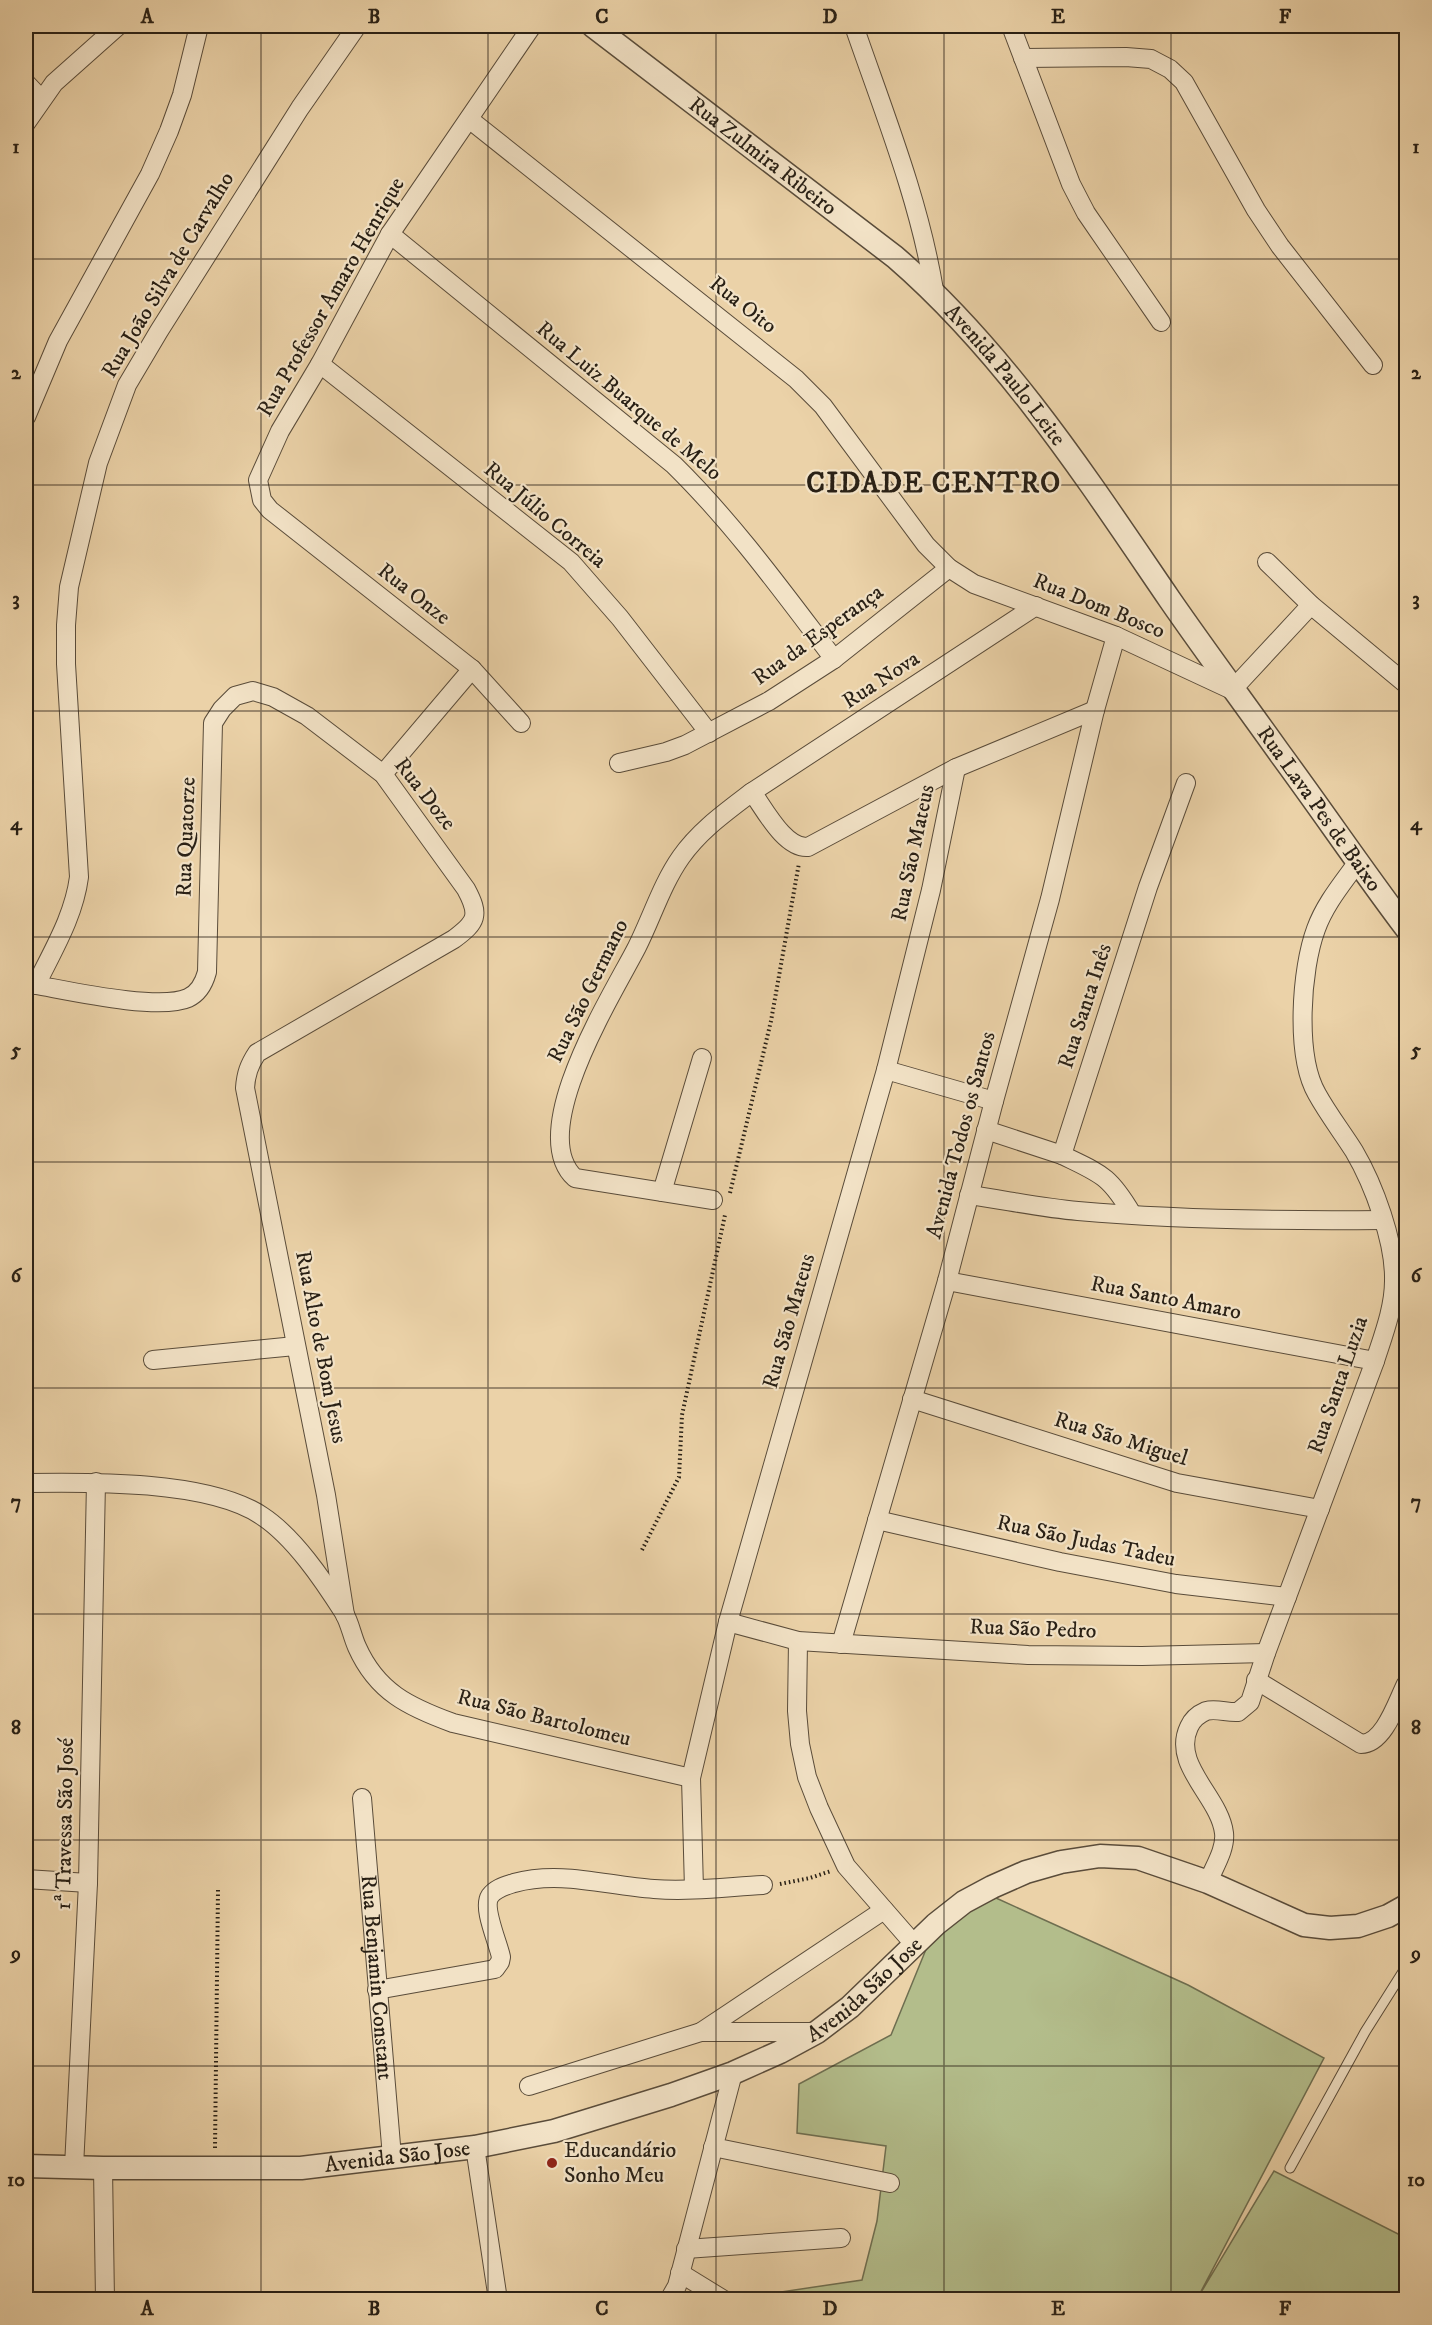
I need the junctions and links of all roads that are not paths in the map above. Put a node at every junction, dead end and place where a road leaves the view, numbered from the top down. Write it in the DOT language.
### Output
graph roads {
  1 [pos="118,26"];
  2 [pos="199,26"];
  3 [pos="357,26"];
  4 [pos="532,26"];
  5 [pos="592,26"];
  6 [pos="854,26"];
  7 [pos="1011,26"];
  8 [pos="1023,58"];
  9 [pos="26,83"];
  10 [pos="41,99"];
  11 [pos="469,119"];
  12 [pos="26,123"];
  13 [pos="390,234"];
  14 [pos="934,290"];
  15 [pos="1161,322"];
  16 [pos="320,364"];
  17 [pos="1373,365"];
  18 [pos="26,417"];
  19 [pos="270,510"];
  20 [pos="1267,562"];
  21 [pos="949,568"];
  22 [pos="1311,605"];
  23 [pos="1036,606"];
  24 [pos="1116,636"];
  25 [pos="834,658"];
  26 [pos="472,669"];
  27 [pos="1407,684"];
  28 [pos="1232,690"];
  29 [pos="253,691"];
  30 [pos="1095,710"];
  31 [pos="521,723"];
  32 [pos="709,733"];
  33 [pos="619,763"];
  34 [pos="956,768"];
  35 [pos="382,774"];
  36 [pos="1186,783"];
  37 [pos="752,792"];
  38 [pos="1357,863"];
  39 [pos="1407,928"];
  40 [pos="31,984"];
  41 [pos="702,1058"];
  42 [pos="886,1070"];
  43 [pos="245,1088"];
  44 [pos="994,1101"];
  45 [pos="986,1130"];
  46 [pos="1062,1155"];
  47 [pos="662,1192"];
  48 [pos="969,1195"];
  49 [pos="712,1200"];
  50 [pos="1132,1214"];
  51 [pos="1383,1220"];
  52 [pos="947,1281"];
  53 [pos="1400,1286"];
  54 [pos="295,1346"];
  55 [pos="153,1360"];
  56 [pos="1375,1361"];
  57 [pos="912,1400"];
  58 [pos="96,1482"];
  59 [pos="26,1483"];
  60 [pos="1320,1509"];
  61 [pos="876,1520"];
  62 [pos="1287,1597"];
  63 [pos="345,1615"];
  64 [pos="729,1622"];
  65 [pos="798,1641"];
  66 [pos="841,1644"];
  67 [pos="1266,1653"];
  68 [pos="1257,1680"];
  69 [pos="1407,1684"];
  70 [pos="691,1778"];
  71 [pos="362,1798"];
  72 [pos="26,1879"];
  73 [pos="1208,1882"];
  74 [pos="88,1883"];
  75 [pos="764,1885"];
  76 [pos="694,1889"];
  77 [pos="1407,1906"];
  78 [pos="884,1910"];
  79 [pos="914,1944"];
  80 [pos="1407,1967"];
  81 [pos="377,1990"];
  82 [pos="817,2031"];
  83 [pos="701,2032"];
  84 [pos="733,2073"];
  85 [pos="529,2086"];
  86 [pos="475,2147"];
  87 [pos="713,2147"];
  88 [pos="392,2157"];
  89 [pos="26,2166"];
  90 [pos="74,2167"];
  91 [pos="103,2168"];
  92 [pos="1290,2168"];
  93 [pos="890,2183"];
  94 [pos="841,2238"];
  95 [pos="686,2249"];
  96 [pos="680,2273"];
  97 [pos="105,2300"];
  98 [pos="498,2300"];
  99 [pos="669,2300"];
  100 [pos="724,2300"];
  1 -- 10 [label="street"];
  2 -- 18 [label="street"];
  3 -- 40 [label="street, Rua João Silva de Carvalho"];
  4 -- 11 [label="street, Rua Professor Amaro Henrique"];
  5 -- 14 [label="street, Rua Zulmira Ribeiro"];
  6 -- 14 [label="street, Avenida Paulo Leite"];
  7 -- 8 [label="street"];
  8 -- 15 [label="street"];
  8 -- 17 [label="street"];
  9 -- 10 [label="street"];
  10 -- 12 [label="street"];
  11 -- 13 [label="street, Rua Professor Amaro Henrique"];
  11 -- 21 [label="street, Rua Oito"];
  13 -- 16 [label="street, Rua Professor Amaro Henrique"];
  13 -- 25 [label="street, Rua Luiz Buarque de Melo"];
  14 -- 28 [label="street, Avenida Paulo Leite"];
  16 -- 19 [label="street, Rua Professor Amaro Henrique"];
  16 -- 32 [label="street, Rua Júlio Correia"];
  19 -- 26 [label="street, Rua Onze"];
  20 -- 22 [label="street"];
  21 -- 23 [label="street, Rua Dom Bosco"];
  21 -- 25 [label="street, Rua da Esperança"];
  22 -- 27 [label="street"];
  22 -- 28 [label="street"];
  23 -- 24 [label="street, Rua Dom Bosco"];
  23 -- 37 [label="street, Rua Nova"];
  24 -- 28 [label="street, Rua Dom Bosco"];
  24 -- 30 [label="street, Avenida Todos os Santos"];
  25 -- 32 [label="street, Rua da Esperança"];
  26 -- 31 [label="street, Rua Onze"];
  26 -- 35 [label="street"];
  28 -- 38 [label="street, Rua Lava Pes de Baixo"];
  29 -- 35 [label="street, Rua Doze"];
  29 -- 40 [label="street, Rua Quatorze"];
  30 -- 34 [label="street"];
  30 -- 44 [label="street, Avenida Todos os Santos"];
  32 -- 33 [label="street, Rua da Esperança"];
  34 -- 37 [label="street"];
  34 -- 42 [label="street, Rua São Mateus"];
  35 -- 43 [label="street, Rua Doze"];
  36 -- 46 [label="street, Rua Santa Inês"];
  37 -- 47 [label="street, Rua São Germano"];
  38 -- 39 [label="street, Rua Lava Pes de Baixo"];
  38 -- 51 [label="street, Rua Santa Luzia"];
  41 -- 47 [label="street"];
  42 -- 44 [label="street"];
  42 -- 64 [label="street, Rua São Mateus"];
  43 -- 54 [label="street, Rua Alto de Bom Jesus"];
  44 -- 45 [label="street, Avenida Todos os Santos"];
  45 -- 46 [label="street"];
  45 -- 48 [label="street, Avenida Todos os Santos"];
  46 -- 50 [label="street"];
  47 -- 49 [label="street, Rua São Germano"];
  48 -- 50 [label="street"];
  48 -- 52 [label="street, Avenida Todos os Santos"];
  50 -- 51 [label="street"];
  51 -- 53 [label="street, Rua Santa Luzia"];
  52 -- 56 [label="street, Rua Santo Amaro"];
  52 -- 57 [label="street, Avenida Todos os Santos"];
  53 -- 56 [label="street, Rua Santa Luzia"];
  54 -- 55 [label="street"];
  54 -- 63 [label="street, Rua Alto de Bom Jesus"];
  56 -- 60 [label="street, Rua Santa Luzia"];
  57 -- 60 [label="street, Rua São Miguel"];
  57 -- 61 [label="street, Avenida Todos os Santos"];
  58 -- 59 [label="street"];
  58 -- 63 [label="street"];
  58 -- 74 [label="street, 1ª Travessa São José"];
  60 -- 62 [label="street, Rua Santa Luzia"];
  61 -- 62 [label="street, Rua São Judas Tadeu"];
  61 -- 66 [label="street, Avenida Todos os Santos"];
  62 -- 67 [label="street, Rua Santa Luzia"];
  63 -- 70 [label="street, Rua São Bartolomeu"];
  64 -- 65 [label="street, Rua São Pedro"];
  64 -- 70 [label="street, Rua São Mateus"];
  65 -- 66 [label="street, Rua São Pedro"];
  65 -- 78 [label="street"];
  66 -- 67 [label="street, Rua São Pedro"];
  67 -- 68 [label="street, Rua Santa Luzia"];
  68 -- 69 [label="street"];
  68 -- 73 [label="street, Rua Santa Luzia"];
  70 -- 76 [label="street, Rua São Mateus"];
  71 -- 81 [label="street, Rua Benjamin Constant"];
  72 -- 74 [label="street"];
  73 -- 77 [label="street, Avenida São Jose"];
  73 -- 79 [label="street, Avenida São Jose"];
  74 -- 90 [label="street, 1ª Travessa São José"];
  75 -- 76 [label="street"];
  76 -- 81 [label="street"];
  78 -- 79 [label="street"];
  78 -- 83 [label="street"];
  79 -- 82 [label="street, Avenida São Jose"];
  80 -- 92 [label="lane"];
  81 -- 88 [label="street, Rua Benjamin Constant"];
  82 -- 83 [label="street"];
  82 -- 84 [label="street, Avenida São Jose"];
  83 -- 85 [label="street"];
  84 -- 86 [label="street, Avenida São Jose"];
  84 -- 87 [label="street"];
  86 -- 88 [label="street, Avenida São Jose"];
  86 -- 98 [label="street"];
  87 -- 93 [label="street"];
  87 -- 95 [label="street"];
  88 -- 91 [label="street, Avenida São Jose"];
  89 -- 90 [label="street"];
  90 -- 91 [label="street"];
  91 -- 97 [label="street"];
  94 -- 95 [label="street"];
  95 -- 96 [label="street"];
  96 -- 99 [label="street"];
  96 -- 100 [label="street"];
}
